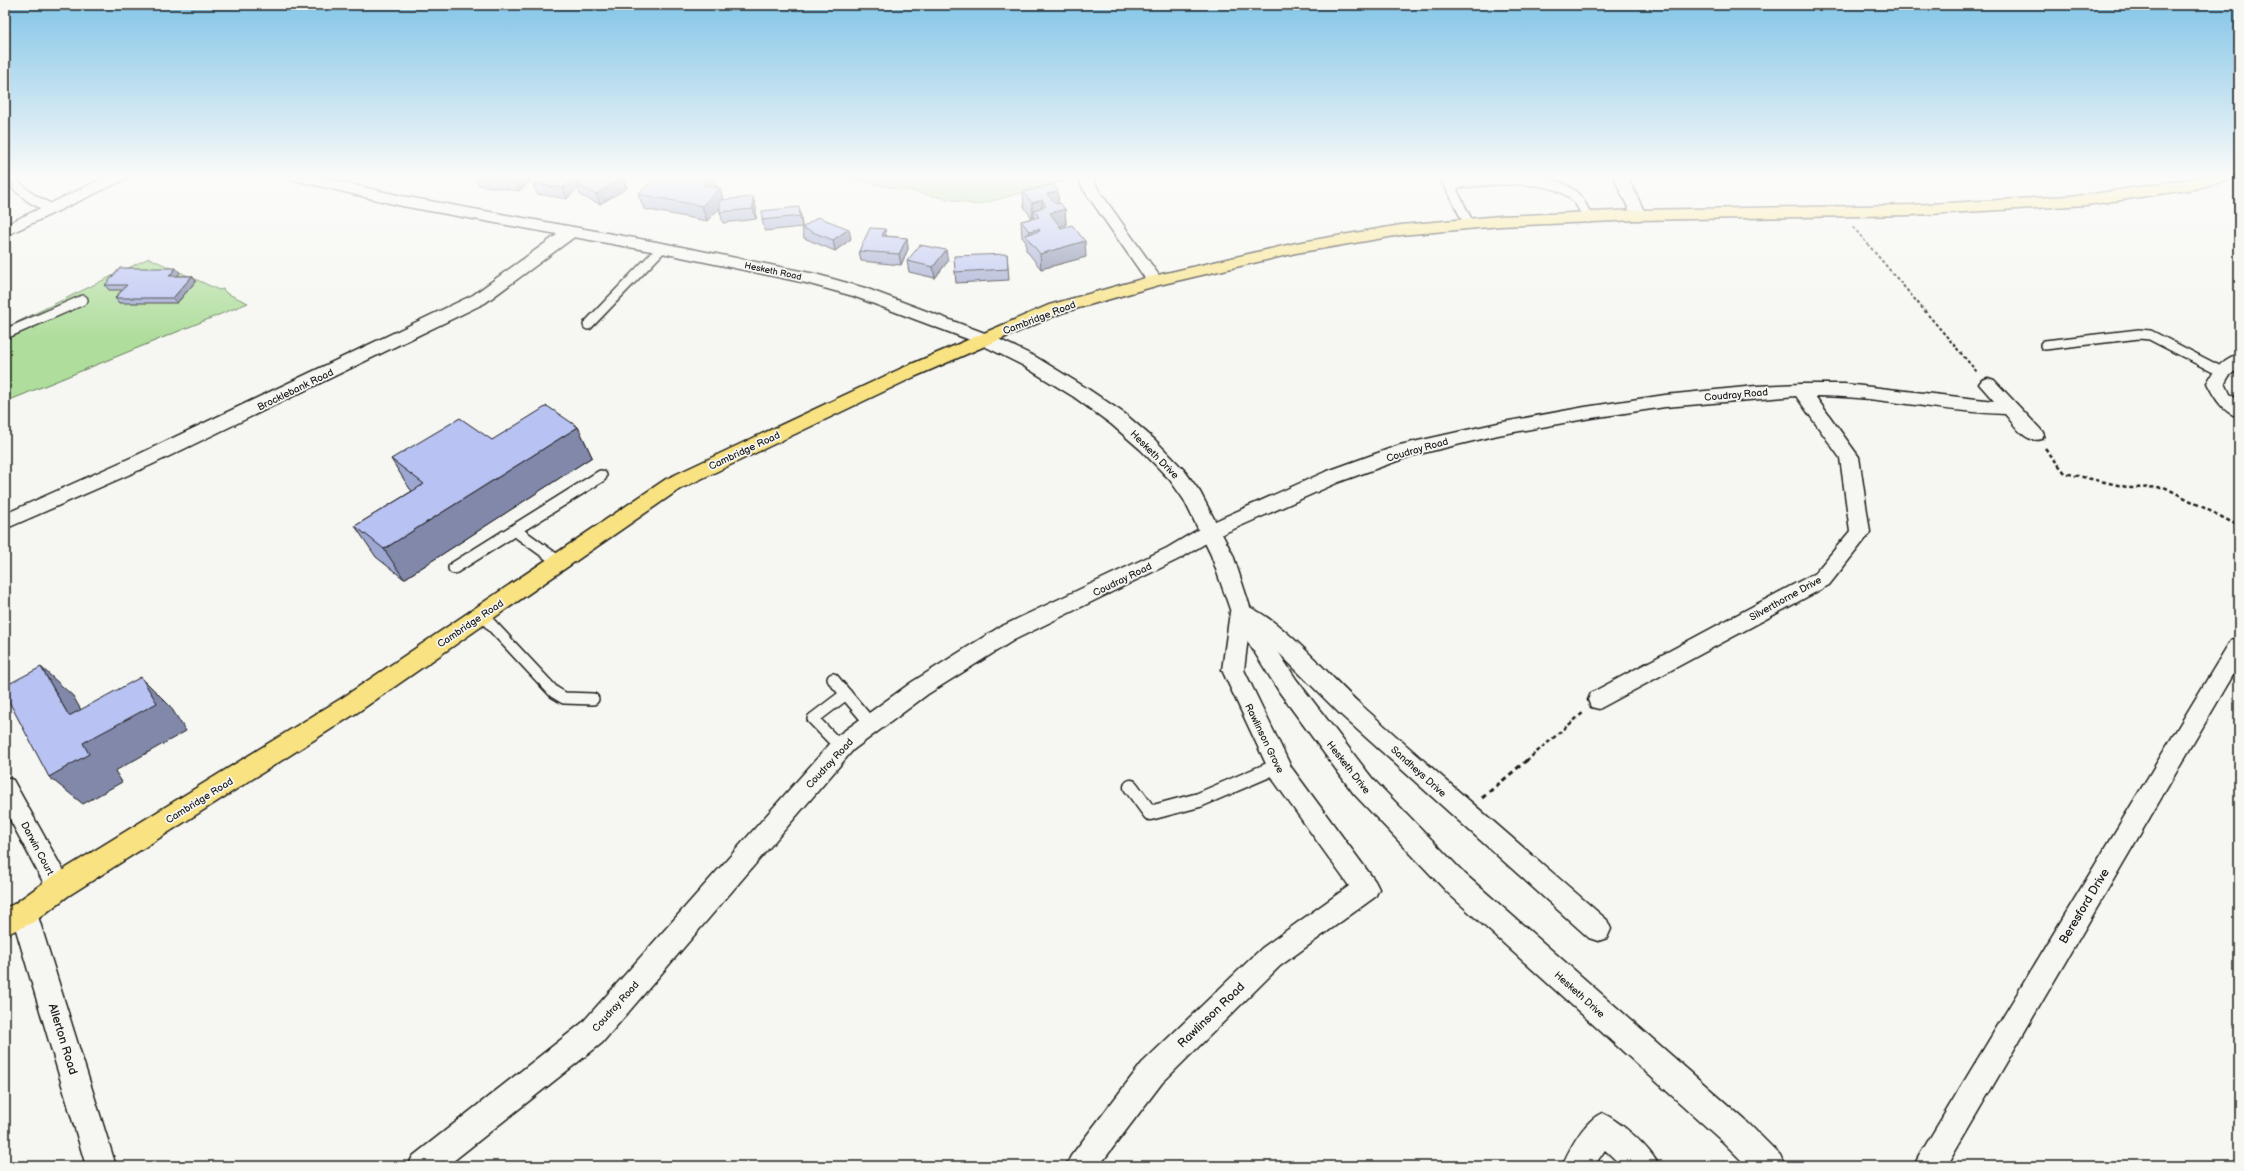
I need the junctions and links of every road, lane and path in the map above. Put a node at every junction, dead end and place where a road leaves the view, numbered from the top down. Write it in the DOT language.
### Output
graph roads {
  1 [pos="564,231"];
  2 [pos="1120,231"];
  3 [pos="1397,231"];
  4 [pos="1857,231"];
  5 [pos="571,232"];
  6 [pos="662,248"];
  7 [pos="1155,281"];
  8 [pos="83,300"];
  9 [pos="588,325"];
  10 [pos="5,334"];
  11 [pos="984,339"];
  12 [pos="2045,345"];
  13 [pos="2239,360"];
  14 [pos="2222,372"];
  15 [pos="1988,384"];
  16 [pos="1802,390"];
  17 [pos="2009,408"];
  18 [pos="2239,411"];
  19 [pos="2035,436"];
  20 [pos="601,476"];
  21 [pos="5,522"];
  22 [pos="2239,526"];
  23 [pos="516,531"];
  24 [pos="1211,531"];
  25 [pos="559,562"];
  26 [pos="454,568"];
  27 [pos="1241,612"];
  28 [pos="482,615"];
  29 [pos="2239,646"];
  30 [pos="833,679"];
  31 [pos="846,694"];
  32 [pos="593,699"];
  33 [pos="1599,700"];
  34 [pos="871,724"];
  35 [pos="841,748"];
  36 [pos="1278,766"];
  37 [pos="5,787"];
  38 [pos="1131,787"];
  39 [pos="1465,812"];
  40 [pos="59,887"];
  41 [pos="1366,889"];
  42 [pos="14,918"];
  43 [pos="1598,929"];
  44 [pos="100,1166"];
  45 [pos="423,1166"];
  46 [pos="1081,1166"];
  47 [pos="1577,1166"];
  48 [pos="1644,1166"];
  49 [pos="1769,1166"];
  50 [pos="1929,1166"];
  1 -- 5 [label="street, Hesketh Road"];
  2 -- 7 [label="street"];
  3 -- 7 [label="highway, Cambridge Road"];
  4 -- 15 [label="path"];
  5 -- 6 [label="street, Hesketh Road"];
  5 -- 21 [label="street, Brocklebank Road"];
  6 -- 9 [label="lane"];
  6 -- 11 [label="street, Hesketh Road"];
  7 -- 11 [label="highway, Cambridge Road"];
  8 -- 10 [label="lane"];
  11 -- 24 [label="street, Hesketh Drive"];
  11 -- 25 [label="highway, Cambridge Road"];
  12 -- 14 [label="lane"];
  13 -- 14 [label="street"];
  14 -- 18 [label="street"];
  15 -- 17 [label="street"];
  16 -- 17 [label="street, Coudray Road"];
  16 -- 24 [label="street, Coudray Road"];
  16 -- 33 [label="street, Silverthorne Drive"];
  17 -- 19 [label="street"];
  19 -- 22 [label="path"];
  20 -- 23 [label="lane"];
  23 -- 25 [label="lane"];
  23 -- 26 [label="lane"];
  24 -- 27 [label="street, Hesketh Drive"];
  24 -- 34 [label="street, Coudray Road"];
  25 -- 28 [label="highway, Cambridge Road"];
  27 -- 36 [label="street, Rawlinson Grove"];
  27 -- 39 [label="street, Sandheys Drive"];
  27 -- 49 [label="street, Hesketh Drive"];
  28 -- 32 [label="lane"];
  28 -- 40 [label="highway, Cambridge Road"];
  29 -- 50 [label="street, Beresford Drive"];
  30 -- 31 [label="lane"];
  31 -- 34 [label="lane"];
  31 -- 35 [label="lane"];
  33 -- 39 [label="path"];
  34 -- 35 [label="street, Coudray Road"];
  35 -- 45 [label="street, Coudray Road"];
  36 -- 38 [label="lane"];
  36 -- 41 [label="street, Rawlinson Grove"];
  37 -- 40 [label="street, Darwin Court"];
  39 -- 43 [label="street, Sandheys Drive"];
  40 -- 42 [label="highway, Cambridge Road"];
  41 -- 46 [label="street, Rawlinson Road"];
  42 -- 44 [label="street, Allerton Road"];
  47 -- 48 [label="street"];
}
